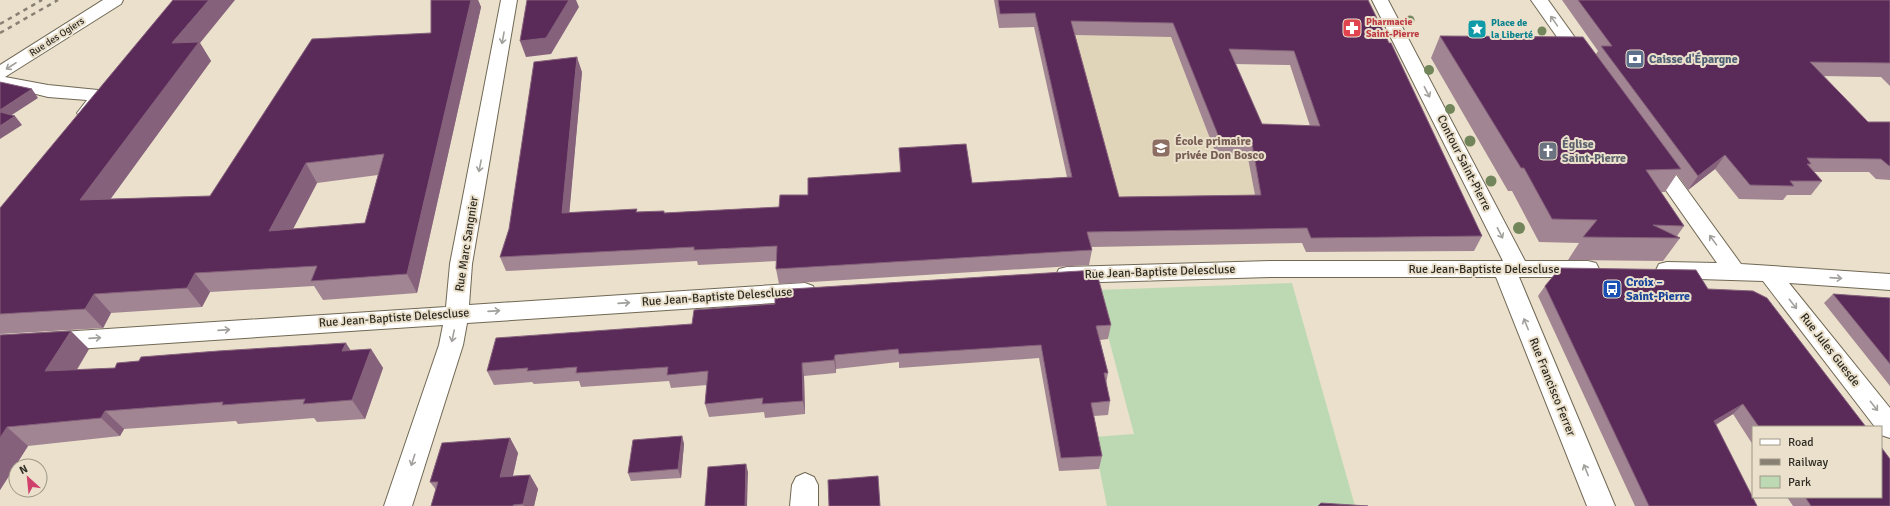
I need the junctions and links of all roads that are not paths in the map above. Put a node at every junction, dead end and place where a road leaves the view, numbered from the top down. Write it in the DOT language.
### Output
graph roads {
  1 [pos="115,0"];
  2 [pos="509,0"];
  3 [pos="1380,0"];
  4 [pos="1539,0"];
  5 [pos="1590,72"];
  6 [pos="0,73"];
  7 [pos="0,82"];
  8 [pos="76,126"];
  9 [pos="1641,142"];
  10 [pos="1511,268"];
  11 [pos="1606,269"];
  12 [pos="1645,270"];
  13 [pos="1735,272"];
  14 [pos="1769,273"];
  15 [pos="1047,276"];
  16 [pos="1890,282"];
  17 [pos="825,290"];
  18 [pos="457,314"];
  19 [pos="0,345"];
  20 [pos="1890,427"];
  21 [pos="398,506"];
  22 [pos="1601,506"];
  1 -- 6 [label="street, Rue des Ogiers, one-way"];
  2 -- 18 [label="street, Rue Marc Sangnier, one-way"];
  3 -- 10 [label="street, Contour Saint-Pierre, one-way"];
  5 -- 4 [label="street, one-way"];
  7 -- 8 [label="street"];
  13 -- 9 [label="street, one-way"];
  10 -- 11 [label="street, Rue Jean-Baptiste Delescluse"];
  10 -- 15 [label="street, Rue Jean-Baptiste Delescluse"];
  22 -- 10 [label="street, Rue Francisco Ferrer, one-way"];
  12 -- 13 [label="street"];
  13 -- 14 [label="street"];
  14 -- 16 [label="street, one-way"];
  14 -- 20 [label="street, Rue Jules Guesde, one-way"];
  18 -- 17 [label="street, Rue Jean-Baptiste Delescluse, one-way"];
  19 -- 18 [label="street, Rue Jean-Baptiste Delescluse, one-way"];
  18 -- 21 [label="street, Rue Marc Sangnier, one-way"];
}
